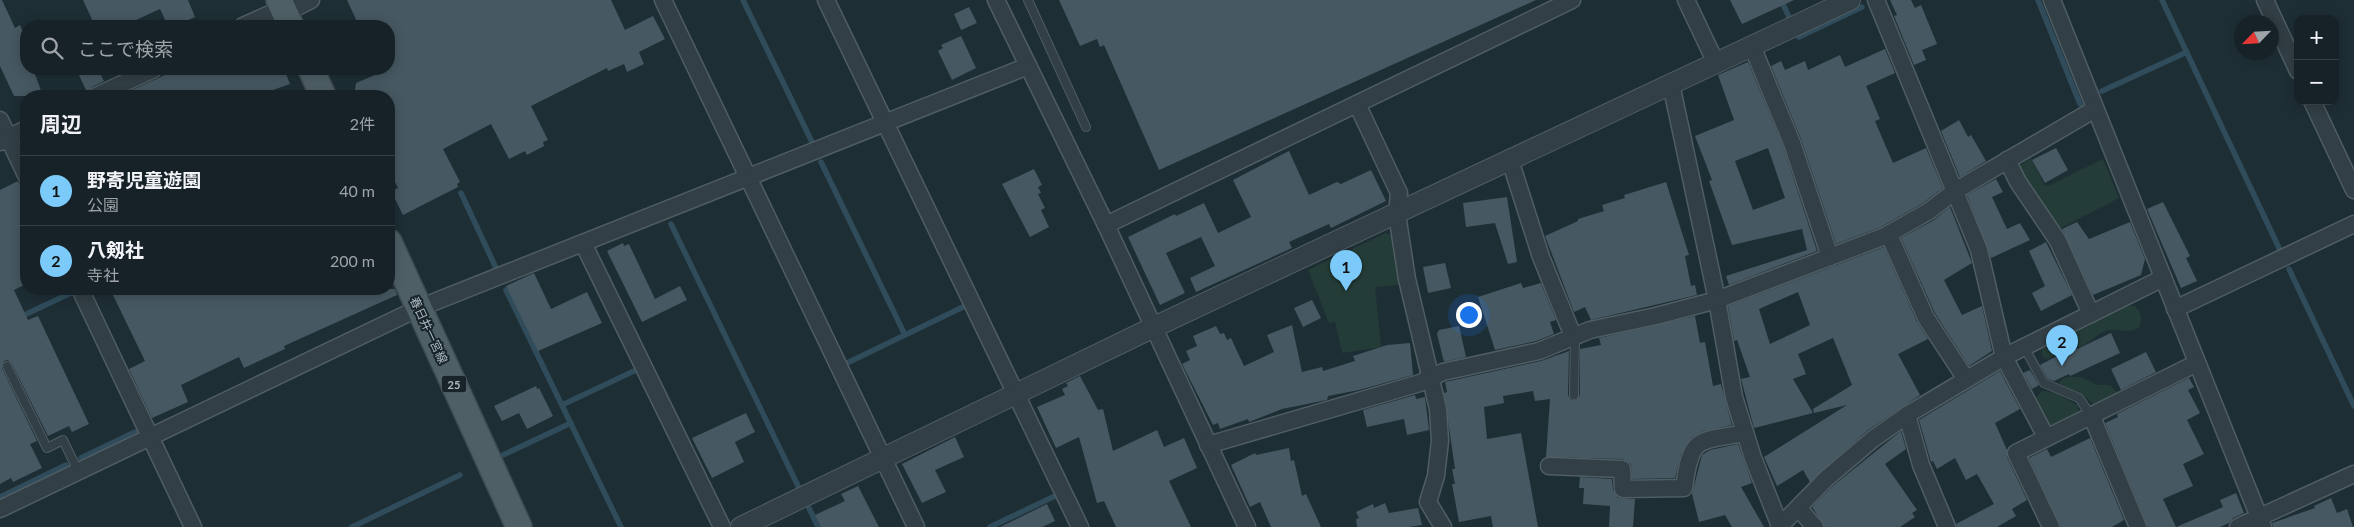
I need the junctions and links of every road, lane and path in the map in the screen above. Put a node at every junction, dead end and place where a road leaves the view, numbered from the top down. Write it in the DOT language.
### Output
graph roads {
  1 [pos="311,0"];
  2 [pos="663,0"];
  3 [pos="826,0"];
  4 [pos="996,0"];
  5 [pos="1028,0"];
  6 [pos="1572,0"];
  7 [pos="1686,0"];
  8 [pos="1850,0"];
  9 [pos="1876,0"];
  10 [pos="2052,0"];
  11 [pos="2264,0"];
  12 [pos="285,12"];
  13 [pos="261,20"];
  14 [pos="1752,46"];
  15 [pos="1716,63"];
  16 [pos="2294,63"];
  17 [pos="1028,66"];
  18 [pos="141,75"];
  19 [pos="314,75"];
  20 [pos="1671,84"];
  21 [pos="109,90"];
  22 [pos="320,90"];
  23 [pos="1357,104"];
  24 [pos="2314,105"];
  25 [pos="2095,109"];
  26 [pos="0,120"];
  27 [pos="885,122"];
  28 [pos="1086,127"];
  29 [pos="20,132"];
  30 [pos="4,140"];
  31 [pos="1510,160"];
  32 [pos="2007,160"];
  33 [pos="20,165"];
  34 [pos="747,177"];
  35 [pos="2354,190"];
  36 [pos="1955,191"];
  37 [pos="1397,214"];
  38 [pos="2354,224"];
  39 [pos="1106,225"];
  40 [pos="1889,234"];
  41 [pos="583,243"];
  42 [pos="395,255"];
  43 [pos="1830,256"];
  44 [pos="2163,278"];
  45 [pos="83,295"];
  46 [pos="1717,300"];
  47 [pos="419,308"];
  48 [pos="2175,309"];
  49 [pos="2091,314"];
  50 [pos="1152,328"];
  51 [pos="1574,336"];
  52 [pos="2024,347"];
  53 [pos="2004,357"];
  54 [pos="2197,363"];
  55 [pos="7,366"];
  56 [pos="1431,378"];
  57 [pos="1966,380"];
  58 [pos="1016,394"];
  59 [pos="1574,395"];
  60 [pos="1907,415"];
  61 [pos="2092,417"];
  62 [pos="1745,433"];
  63 [pos="150,436"];
  64 [pos="2046,437"];
  65 [pos="1208,445"];
  66 [pos="883,458"];
  67 [pos="1549,466"];
  68 [pos="78,471"];
  69 [pos="2354,474"];
  70 [pos="1798,508"];
  71 [pos="0,509"];
  72 [pos="2261,522"];
  73 [pos="193,527"];
  74 [pos="518,527"];
  75 [pos="722,527"];
  76 [pos="741,527"];
  77 [pos="916,527"];
  78 [pos="1080,527"];
  79 [pos="1247,527"];
  80 [pos="1443,527"];
  81 [pos="1780,527"];
  82 [pos="1815,527"];
  83 [pos="1947,527"];
  84 [pos="2051,527"];
  85 [pos="2138,527"];
  86 [pos="2238,527"];
  1 -- 12 [label="street"];
  2 -- 34 [label="street"];
  3 -- 27 [label="street"];
  4 -- 17 [label="street"];
  5 -- 28 [label="lane"];
  6 -- 23 [label="street"];
  7 -- 15 [label="street"];
  8 -- 14 [label="street"];
  9 -- 36 [label="street"];
  10 -- 25 [label="street"];
  11 -- 16 [label="street"];
  12 -- 13 [label="street"];
  14 -- 15 [label="street"];
  14 -- 43 [label="street"];
  15 -- 20 [label="street"];
  17 -- 27 [label="street"];
  17 -- 39 [label="street"];
  18 -- 21 [label="street"];
  19 -- 22 [label="main road"];
  20 -- 31 [label="street"];
  20 -- 46 [label="street"];
  23 -- 37 [label="street"];
  23 -- 39 [label="street"];
  24 -- 35 [label="street"];
  25 -- 32 [label="street"];
  25 -- 44 [label="street"];
  26 -- 30 [label="street"];
  27 -- 34 [label="street"];
  27 -- 58 [label="street"];
  29 -- 30 [label="street"];
  30 -- 33 [label="street"];
  31 -- 37 [label="street"];
  31 -- 51 [label="street"];
  32 -- 36 [label="street"];
  32 -- 49 [label="street"];
  34 -- 41 [label="street"];
  34 -- 66 [label="street"];
  36 -- 40 [label="street"];
  36 -- 53 [label="street"];
  37 -- 50 [label="street"];
  37 -- 56 [label="street"];
  38 -- 48 [label="street"];
  39 -- 50 [label="street"];
  40 -- 43 [label="street"];
  40 -- 57 [label="street"];
  41 -- 47 [label="street"];
  41 -- 75 [label="street"];
  42 -- 47 [label="main road, 春日井一宮線 / 25"];
  43 -- 46 [label="street"];
  44 -- 48 [label="street"];
  44 -- 49 [label="street"];
  45 -- 63 [label="street"];
  46 -- 51 [label="street"];
  46 -- 62 [label="street"];
  47 -- 63 [label="street"];
  47 -- 74 [label="main road, 春日井一宮線 / 25"];
  48 -- 54 [label="street"];
  49 -- 52 [label="street"];
  50 -- 58 [label="street"];
  50 -- 65 [label="street"];
  51 -- 56 [label="street"];
  51 -- 59 [label="lane"];
  52 -- 53 [label="street"];
  52 -- 61 [label="lane"];
  53 -- 57 [label="street"];
  53 -- 64 [label="street"];
  54 -- 61 [label="street"];
  54 -- 72 [label="street"];
  55 -- 68 [label="lane"];
  56 -- 65 [label="street"];
  56 -- 80 [label="street"];
  57 -- 60 [label="street"];
  58 -- 66 [label="street"];
  58 -- 78 [label="street"];
  60 -- 70 [label="street"];
  60 -- 83 [label="street"];
  61 -- 64 [label="street"];
  61 -- 85 [label="street"];
  62 -- 67 [label="street"];
  62 -- 81 [label="street"];
  63 -- 68 [label="street"];
  63 -- 73 [label="street"];
  64 -- 84 [label="street"];
  65 -- 79 [label="street"];
  66 -- 76 [label="street"];
  66 -- 77 [label="street"];
  68 -- 71 [label="street"];
  69 -- 72 [label="street"];
  70 -- 81 [label="street"];
  70 -- 82 [label="street"];
  72 -- 86 [label="street"];
}
